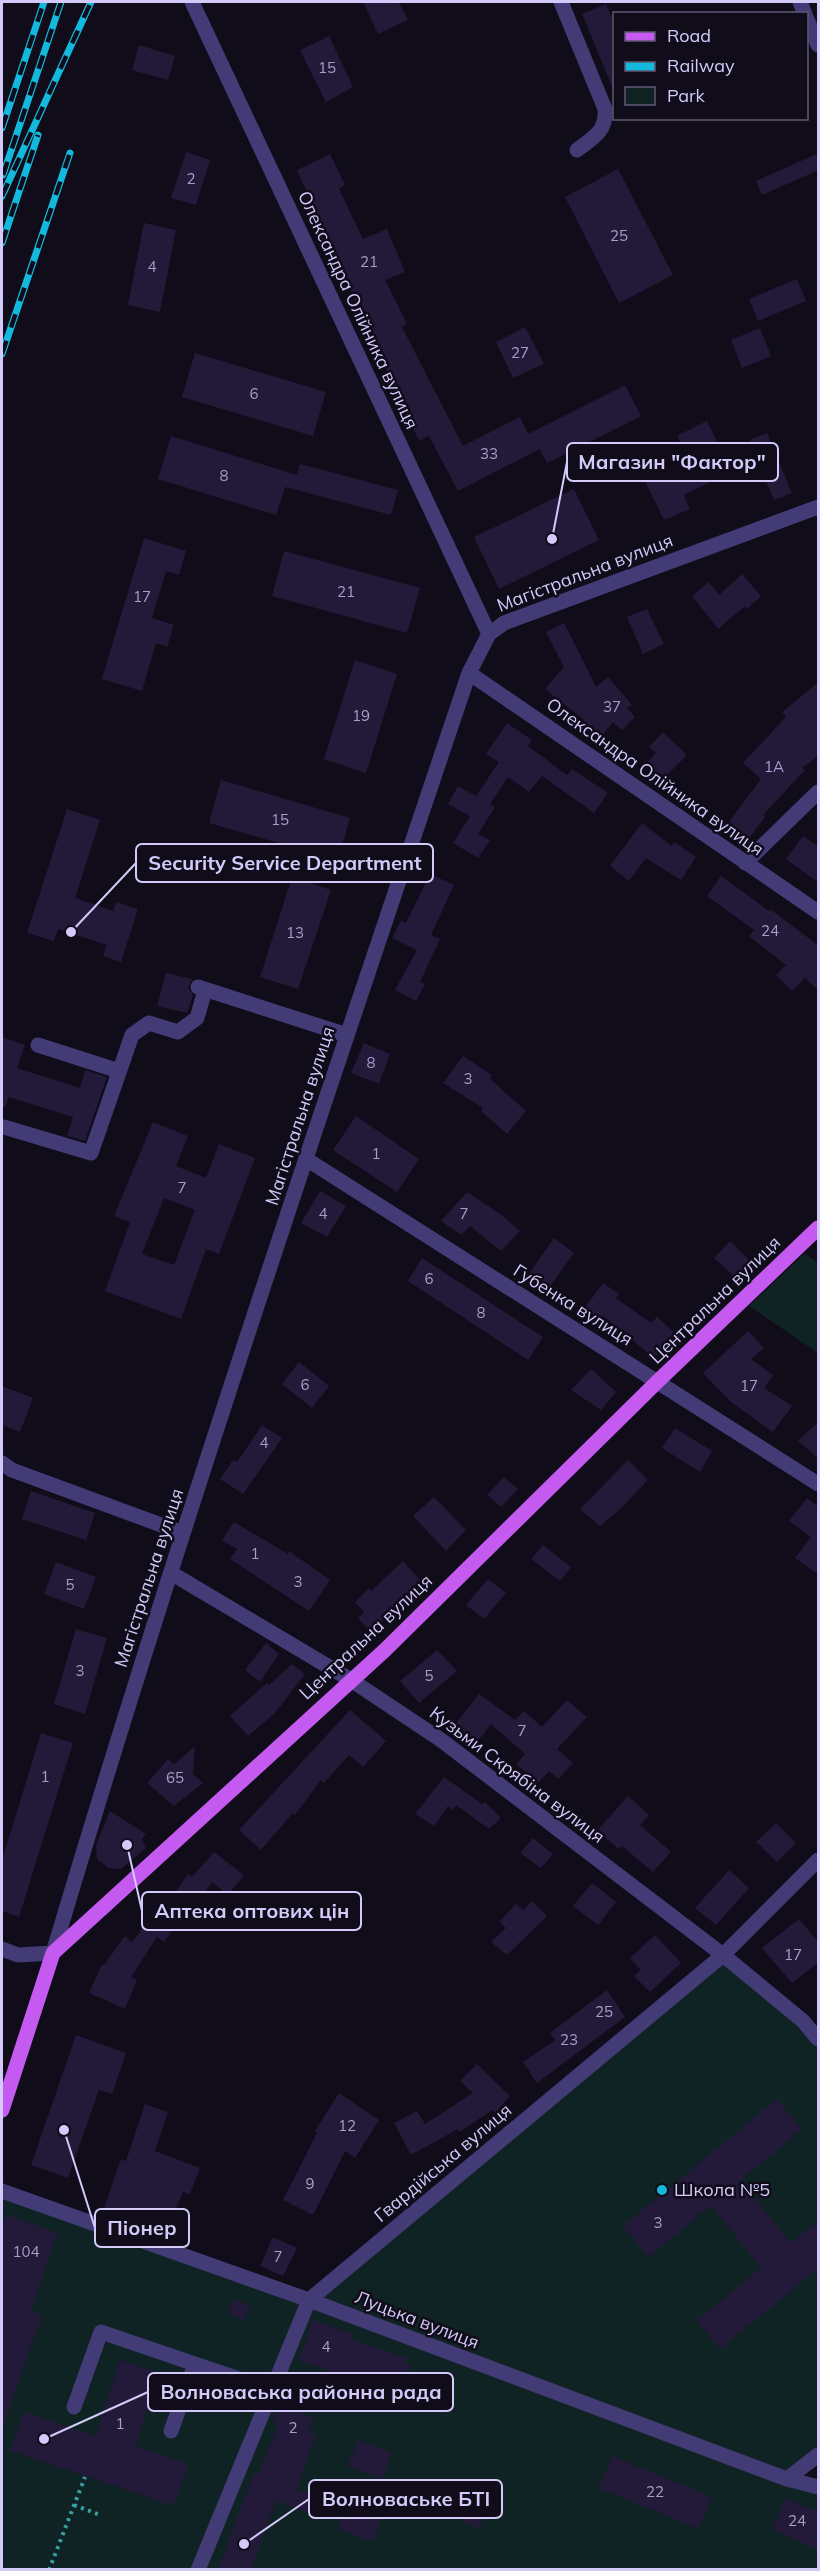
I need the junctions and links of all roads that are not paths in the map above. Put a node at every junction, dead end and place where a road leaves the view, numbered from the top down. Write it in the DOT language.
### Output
graph roads {
  1 [pos="192,2"];
  2 [pos="561,2"];
  3 [pos="810,17"];
  4 [pos="819,45"];
  5 [pos="576,150"];
  6 [pos="819,507"];
  7 [pos="489,634"];
  8 [pos="469,673"];
  9 [pos="819,792"];
  10 [pos="745,863"];
  11 [pos="819,912"];
  12 [pos="348,1035"];
  13 [pos="38,1045"];
  14 [pos="119,1071"];
  15 [pos="4,1127"];
  16 [pos="306,1159"];
  17 [pos="819,1228"];
  18 [pos="657,1382"];
  19 [pos="2,1463"];
  20 [pos="819,1484"];
  21 [pos="183,1533"];
  22 [pos="171,1572"];
  23 [pos="351,1680"];
  24 [pos="819,1860"];
  25 [pos="2,1949"];
  26 [pos="53,1953"];
  27 [pos="723,1955"];
  28 [pos="819,2039"];
  29 [pos="2,2110"];
  30 [pos="2,2191"];
  31 [pos="309,2300"];
  32 [pos="195,2364"];
  33 [pos="272,2390"];
  34 [pos="74,2407"];
  35 [pos="171,2431"];
  36 [pos="819,2455"];
  37 [pos="787,2479"];
  38 [pos="819,2487"];
  39 [pos="198,2570"];
  1 -- 7 [label="street, Олександра Олійника вулиця"];
  2 -- 5 [label="street"];
  3 -- 4 [label="street"];
  6 -- 7 [label="street, Магістральна вулиця"];
  7 -- 8 [label="street, Магістральна вулиця"];
  8 -- 10 [label="street, Олександра Олійника вулиця"];
  8 -- 12 [label="street, Магістральна вулиця"];
  9 -- 10 [label="street"];
  10 -- 11 [label="street, Олександра Олійника вулиця"];
  12 -- 14 [label="street"];
  12 -- 16 [label="street, Магістральна вулиця"];
  13 -- 14 [label="street"];
  14 -- 15 [label="street"];
  16 -- 18 [label="street, Губенка вулиця"];
  16 -- 21 [label="street, Магістральна вулиця"];
  17 -- 18 [label="main road, Центральна вулиця"];
  18 -- 20 [label="street, Губенка вулиця"];
  18 -- 23 [label="main road, Центральна вулиця"];
  19 -- 21 [label="street"];
  21 -- 22 [label="street, Магістральна вулиця"];
  22 -- 23 [label="street, Кузьми Скрябіна вулиця"];
  22 -- 26 [label="street, Магістральна вулиця"];
  23 -- 26 [label="main road, Центральна вулиця"];
  23 -- 27 [label="street, Кузьми Скрябіна вулиця"];
  24 -- 27 [label="street, Гвардійська вулиця"];
  25 -- 26 [label="street"];
  26 -- 29 [label="main road, Центральна вулиця"];
  27 -- 28 [label="street, Кузьми Скрябіна вулиця"];
  27 -- 31 [label="street, Гвардійська вулиця"];
  30 -- 31 [label="street, Луцька вулиця"];
  31 -- 33 [label="street, Гвардійська вулиця"];
  31 -- 37 [label="street, Луцька вулиця"];
  32 -- 33 [label="street"];
  32 -- 34 [label="street"];
  32 -- 35 [label="street"];
  33 -- 39 [label="street, Гвардійська вулиця"];
  36 -- 37 [label="street"];
  37 -- 38 [label="street, Луцька вулиця"];
}
